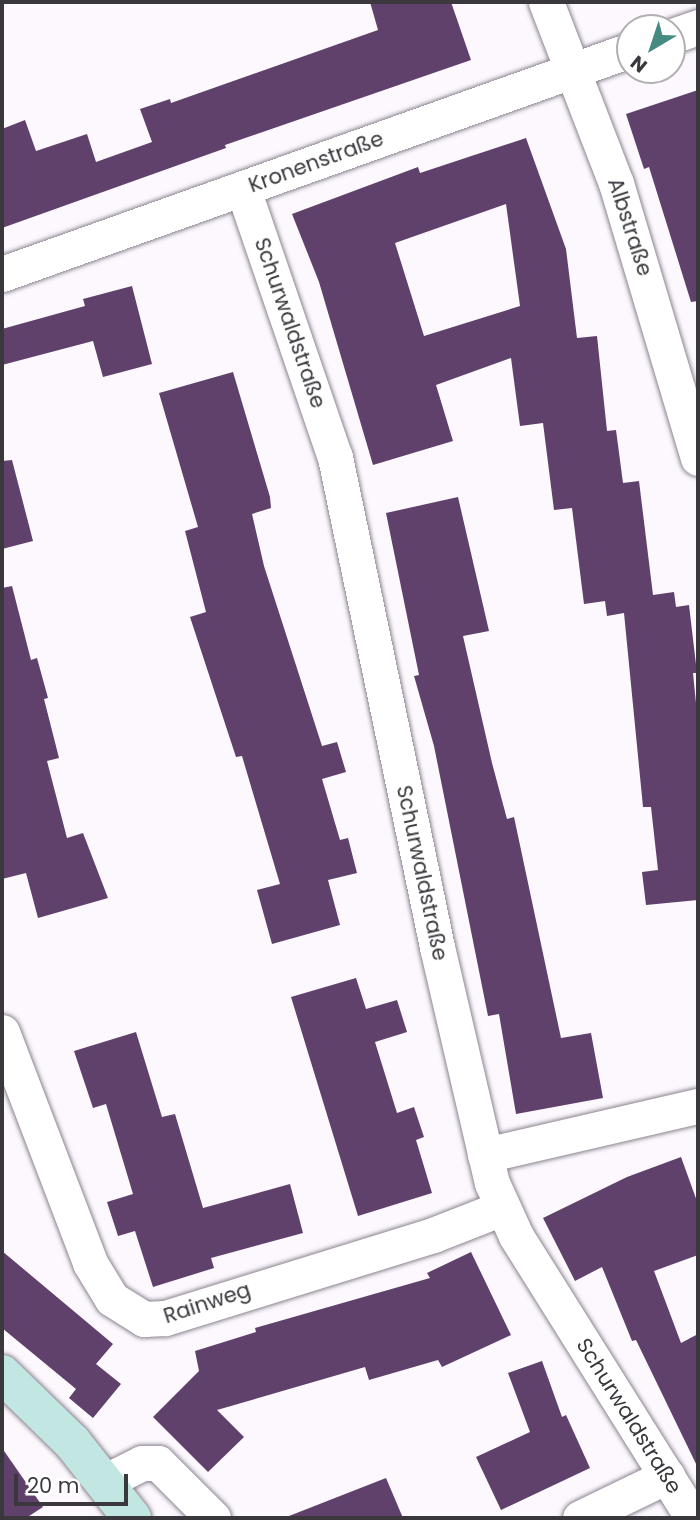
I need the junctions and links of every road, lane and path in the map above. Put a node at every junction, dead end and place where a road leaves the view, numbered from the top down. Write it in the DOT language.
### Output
graph roads {
  1 [pos="546,2"];
  2 [pos="616,55"];
  3 [pos="575,69"];
  4 [pos="243,188"];
  5 [pos="2,274"];
  6 [pos="698,458"];
  7 [pos="2,1032"];
  8 [pos="698,1106"];
  9 [pos="485,1155"];
  10 [pos="502,1208"];
  11 [pos="2,1374"];
  12 [pos="667,1476"];
  13 [pos="106,1481"];
  14 [pos="132,1518"];
  15 [pos="213,1518"];
  16 [pos="580,1518"];
  17 [pos="693,1518"];
  1 -- 3 [label="street, Albstraße"];
  2 -- 3 [label="street, Kronenstraße"];
  3 -- 4 [label="street, Kronenstraße"];
  3 -- 6 [label="street, Albstraße"];
  4 -- 5 [label="street, Kronenstraße"];
  4 -- 9 [label="street, Schurwaldstraße"];
  7 -- 10 [label="street, Rainweg"];
  8 -- 9 [label="street"];
  9 -- 10 [label="street, Schurwaldstraße"];
  10 -- 12 [label="street, Schurwaldstraße"];
  11 -- 13 [label="street"];
  12 -- 16 [label="street"];
  12 -- 17 [label="street, Schurwaldstraße"];
  13 -- 14 [label="street"];
  13 -- 15 [label="street"];
}
